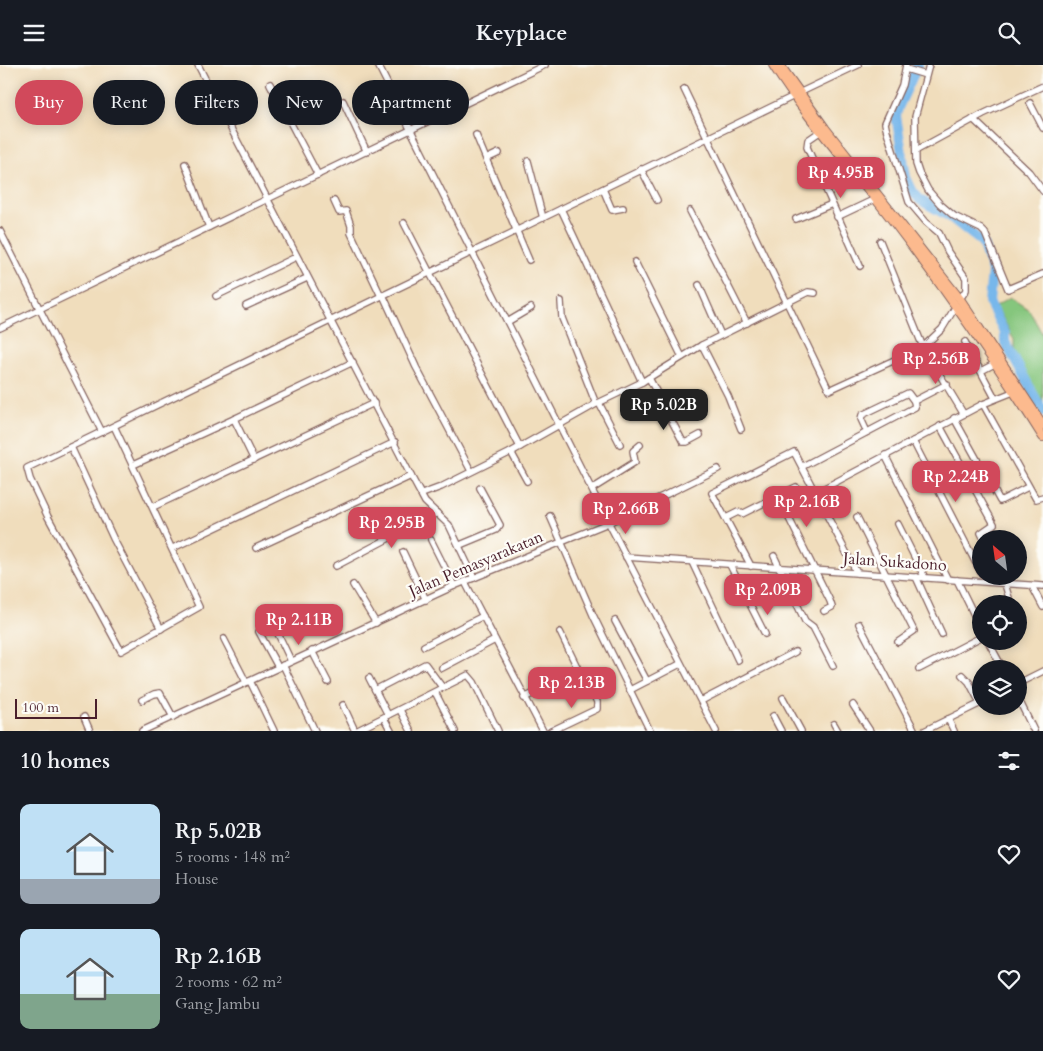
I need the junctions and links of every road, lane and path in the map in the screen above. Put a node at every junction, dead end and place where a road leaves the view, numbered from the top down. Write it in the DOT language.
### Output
graph roads {
  1 [pos="198,65"];
  2 [pos="378,65"];
  3 [pos="546,65"];
  4 [pos="773,65"];
  5 [pos="780,65"];
  6 [pos="858,65"];
  7 [pos="929,65"];
  8 [pos="907,68"];
  9 [pos="925,74"];
  10 [pos="1043,87"];
  11 [pos="684,89"];
  12 [pos="797,94"];
  13 [pos="343,101"];
  14 [pos="1030,103"];
  15 [pos="973,119"];
  16 [pos="292,125"];
  17 [pos="1043,128"];
  18 [pos="412,130"];
  19 [pos="821,131"];
  20 [pos="476,135"];
  21 [pos="707,138"];
  22 [pos="917,150"];
  23 [pos="367,152"];
  24 [pos="498,153"];
  25 [pos="486,159"];
  26 [pos="528,161"];
  27 [pos="185,163"];
  28 [pos="850,163"];
  29 [pos="641,169"];
  30 [pos="318,175"];
  31 [pos="603,189"];
  32 [pos="1043,191"];
  33 [pos="268,199"];
  34 [pos="875,199"];
  35 [pos="657,200"];
  36 [pos="334,201"];
  37 [pos="832,204"];
  38 [pos="623,208"];
  39 [pos="561,209"];
  40 [pos="690,211"];
  41 [pos="543,217"];
  42 [pos="837,217"];
  43 [pos="796,219"];
  44 [pos="404,223"];
  45 [pos="209,227"];
  46 [pos="517,229"];
  47 [pos="0,231"];
  48 [pos="880,241"];
  49 [pos="473,251"];
  50 [pos="296,257"];
  51 [pos="529,260"];
  52 [pos="635,262"];
  53 [pos="860,266"];
  54 [pos="430,272"];
  55 [pos="1043,274"];
  56 [pos="306,277"];
  57 [pos="699,285"];
  58 [pos="815,293"];
  59 [pos="382,295"];
  60 [pos="216,297"];
  61 [pos="561,301"];
  62 [pos="958,302"];
  63 [pos="789,303"];
  64 [pos="246,306"];
  65 [pos="531,308"];
  66 [pos="40,309"];
  67 [pos="330,321"];
  68 [pos="509,321"];
  69 [pos="747,323"];
  70 [pos="0,328"];
  71 [pos="721,335"];
  72 [pos="965,342"];
  73 [pos="702,345"];
  74 [pos="923,347"];
  75 [pos="682,357"];
  76 [pos="352,362"];
  77 [pos="997,363"];
  78 [pos="981,371"];
  79 [pos="649,377"];
  80 [pos="642,382"];
  81 [pos="947,384"];
  82 [pos="1013,392"];
  83 [pos="995,398"];
  84 [pos="914,401"];
  85 [pos="374,403"];
  86 [pos="597,404"];
  87 [pos="983,404"];
  88 [pos="963,413"];
  89 [pos="954,418"];
  90 [pos="234,419"];
  91 [pos="560,425"];
  92 [pos="1043,425"];
  93 [pos="114,426"];
  94 [pos="940,426"];
  95 [pos="741,429"];
  96 [pos="102,432"];
  97 [pos="867,432"];
  98 [pos="700,435"];
  99 [pos="1043,437"];
  100 [pos="913,441"];
  101 [pos="394,442"];
  102 [pos="620,444"];
  103 [pos="640,445"];
  104 [pos="71,447"];
  105 [pos="520,447"];
  106 [pos="511,452"];
  107 [pos="885,455"];
  108 [pos="254,460"];
  109 [pos="133,465"];
  110 [pos="803,466"];
  111 [pos="718,469"];
  112 [pos="471,471"];
  113 [pos="411,476"];
  114 [pos="527,481"];
  115 [pos="796,487"];
  116 [pos="1028,487"];
  117 [pos="480,488"];
  118 [pos="592,489"];
  119 [pos="817,492"];
  120 [pos="422,494"];
  121 [pos="778,496"];
  122 [pos="1043,497"];
  123 [pos="154,507"];
  124 [pos="437,513"];
  125 [pos="550,515"];
  126 [pos="857,517"];
  127 [pos="726,518"];
  128 [pos="608,523"];
  129 [pos="898,524"];
  130 [pos="985,530"];
  131 [pos="431,541"];
  132 [pos="563,542"];
  133 [pos="460,545"];
  134 [pos="173,548"];
  135 [pos="256,548"];
  136 [pos="403,552"];
  137 [pos="972,556"];
  138 [pos="626,557"];
  139 [pos="774,557"];
  140 [pos="692,562"];
  141 [pos="730,565"];
  142 [pos="336,566"];
  143 [pos="751,566"];
  144 [pos="780,568"];
  145 [pos="816,570"];
  146 [pos="858,573"];
  147 [pos="886,575"];
  148 [pos="916,577"];
  149 [pos="474,578"];
  150 [pos="925,578"];
  151 [pos="972,578"];
  152 [pos="948,580"];
  153 [pos="957,580"];
  154 [pos="465,582"];
  155 [pos="353,585"];
  156 [pos="1018,585"];
  157 [pos="454,586"];
  158 [pos="1032,586"];
  159 [pos="1043,586"];
  160 [pos="426,599"];
  161 [pos="1043,607"];
  162 [pos="824,611"];
  163 [pos="972,611"];
  164 [pos="483,616"];
  165 [pos="271,619"];
  166 [pos="616,621"];
  167 [pos="376,623"];
  168 [pos="859,624"];
  169 [pos="161,629"];
  170 [pos="259,632"];
  171 [pos="560,632"];
  172 [pos="765,634"];
  173 [pos="942,634"];
  174 [pos="224,639"];
  175 [pos="495,640"];
  176 [pos="898,642"];
  177 [pos="972,642"];
  178 [pos="424,646"];
  179 [pos="312,651"];
  180 [pos="796,652"];
  181 [pos="738,660"];
  182 [pos="291,661"];
  183 [pos="680,664"];
  184 [pos="280,666"];
  185 [pos="834,666"];
  186 [pos="442,668"];
  187 [pos="919,669"];
  188 [pos="1043,671"];
  189 [pos="962,675"];
  190 [pos="370,678"];
  191 [pos="1027,679"];
  192 [pos="248,681"];
  193 [pos="647,681"];
  194 [pos="328,682"];
  195 [pos="442,687"];
  196 [pos="590,687"];
  197 [pos="972,688"];
  198 [pos="375,689"];
  199 [pos="630,690"];
  200 [pos="435,692"];
  201 [pos="524,698"];
  202 [pos="783,698"];
  203 [pos="142,700"];
  204 [pos="701,701"];
  205 [pos="343,705"];
  206 [pos="853,705"];
  207 [pos="972,707"];
  208 [pos="400,710"];
  209 [pos="1026,715"];
  210 [pos="386,716"];
  211 [pos="773,716"];
  212 [pos="84,717"];
  213 [pos="173,717"];
  214 [pos="948,719"];
  215 [pos="834,724"];
  216 [pos="927,730"];
  217 [pos="90,731"];
  218 [pos="142,731"];
  219 [pos="274,731"];
  220 [pos="315,731"];
  221 [pos="356,731"];
  222 [pos="390,731"];
  223 [pos="410,731"];
  224 [pos="455,731"];
  225 [pos="498,731"];
  226 [pos="542,731"];
  227 [pos="551,731"];
  228 [pos="650,731"];
  229 [pos="716,731"];
  230 [pos="781,731"];
  231 [pos="801,731"];
  232 [pos="838,731"];
  233 [pos="870,731"];
  234 [pos="915,731"];
  235 [pos="954,731"];
  236 [pos="1034,731"];
  1 -- 33 [label="street"];
  2 -- 18 [label="street"];
  3 -- 18 [label="street"];
  4 -- 12 [label="main road"];
  5 -- 12 [label="main road"];
  6 -- 12 [label="street"];
  7 -- 9 [label="street"];
  8 -- 9 [label="street"];
  8 -- 62 [label="street"];
  9 -- 22 [label="street"];
  10 -- 15 [label="street"];
  11 -- 21 [label="street"];
  12 -- 19 [label="main road"];
  12 -- 21 [label="street"];
  12 -- 28 [label="main road"];
  13 -- 23 [label="street"];
  14 -- 17 [label="street"];
  15 -- 22 [label="street"];
  15 -- 32 [label="street"];
  16 -- 30 [label="street"];
  18 -- 23 [label="street"];
  18 -- 49 [label="street"];
  19 -- 28 [label="main road"];
  19 -- 37 [label="street"];
  20 -- 25 [label="street"];
  21 -- 29 [label="street"];
  21 -- 63 [label="street"];
  22 -- 55 [label="street"];
  23 -- 30 [label="street"];
  24 -- 25 [label="street"];
  25 -- 46 [label="street"];
  26 -- 41 [label="street"];
  27 -- 45 [label="street"];
  28 -- 34 [label="main road"];
  28 -- 62 [label="main road"];
  29 -- 31 [label="street"];
  29 -- 35 [label="street"];
  30 -- 33 [label="street"];
  31 -- 38 [label="street"];
  31 -- 39 [label="street"];
  33 -- 45 [label="street"];
  33 -- 50 [label="street"];
  34 -- 42 [label="street"];
  34 -- 62 [label="main road"];
  36 -- 59 [label="street"];
  37 -- 42 [label="street"];
  37 -- 43 [label="street"];
  39 -- 41 [label="street"];
  39 -- 80 [label="street"];
  40 -- 69 [label="street"];
  41 -- 46 [label="street"];
  42 -- 53 [label="street"];
  44 -- 54 [label="street"];
  45 -- 66 [label="street"];
  46 -- 49 [label="street"];
  46 -- 51 [label="street"];
  47 -- 66 [label="street"];
  48 -- 74 [label="street"];
  49 -- 54 [label="street"];
  49 -- 68 [label="street"];
  50 -- 56 [label="street"];
  50 -- 60 [label="street"];
  52 -- 75 [label="street"];
  54 -- 59 [label="street"];
  54 -- 105 [label="street"];
  56 -- 64 [label="street"];
  56 -- 67 [label="street"];
  57 -- 71 [label="street"];
  58 -- 63 [label="street"];
  59 -- 67 [label="street"];
  59 -- 112 [label="street"];
  61 -- 86 [label="street"];
  62 -- 74 [label="street"];
  62 -- 77 [label="main road"];
  63 -- 69 [label="street"];
  63 -- 74 [label="street"];
  65 -- 68 [label="street"];
  66 -- 70 [label="street"];
  66 -- 96 [label="street"];
  67 -- 76 [label="street"];
  67 -- 93 [label="street"];
  68 -- 91 [label="street"];
  69 -- 71 [label="street"];
  71 -- 73 [label="street"];
  72 -- 78 [label="street"];
  73 -- 75 [label="street"];
  73 -- 95 [label="street"];
  74 -- 81 [label="street"];
  75 -- 79 [label="street"];
  76 -- 85 [label="street"];
  76 -- 90 [label="street"];
  77 -- 78 [label="street"];
  77 -- 82 [label="main road"];
  77 -- 92 [label="main road"];
  78 -- 83 [label="street"];
  79 -- 80 [label="street"];
  79 -- 98 [label="street"];
  80 -- 86 [label="street"];
  81 -- 84 [label="street"];
  81 -- 88 [label="street"];
  82 -- 83 [label="street"];
  82 -- 99 [label="main road"];
  83 -- 87 [label="street"];
  84 -- 97 [label="street"];
  84 -- 97 [label="street"];
  85 -- 101 [label="street"];
  85 -- 108 [label="street"];
  86 -- 91 [label="street"];
  86 -- 102 [label="street"];
  87 -- 88 [label="street"];
  87 -- 116 [label="street"];
  88 -- 89 [label="street"];
  89 -- 94 [label="street"];
  89 -- 116 [label="street"];
  90 -- 108 [label="street"];
  90 -- 109 [label="street"];
  91 -- 105 [label="street"];
  91 -- 118 [label="street"];
  93 -- 96 [label="street"];
  93 -- 109 [label="street"];
  94 -- 100 [label="street"];
  94 -- 130 [label="street"];
  96 -- 104 [label="street"];
  97 -- 110 [label="street"];
  100 -- 107 [label="street"];
  100 -- 137 [label="street"];
  101 -- 113 [label="street"];
  101 -- 134 [label="street"];
  103 -- 118 [label="street"];
  104 -- 169 [label="street"];
  104 -- 169 [label="street"];
  105 -- 106 [label="street"];
  106 -- 112 [label="street"];
  106 -- 114 [label="street"];
  107 -- 119 [label="street"];
  107 -- 152 [label="street"];
  108 -- 123 [label="street"];
  109 -- 123 [label="street"];
  110 -- 119 [label="street"];
  110 -- 127 [label="street"];
  111 -- 128 [label="street, Jalan Pemasyarakatan"];
  112 -- 120 [label="street"];
  113 -- 120 [label="street"];
  113 -- 135 [label="street"];
  115 -- 121 [label="street"];
  116 -- 122 [label="street"];
  117 -- 133 [label="street"];
  118 -- 128 [label="street"];
  119 -- 146 [label="street"];
  120 -- 124 [label="street"];
  121 -- 127 [label="street"];
  121 -- 145 [label="street"];
  123 -- 134 [label="street"];
  124 -- 133 [label="street"];
  124 -- 142 [label="street"];
  125 -- 132 [label="street"];
  126 -- 147 [label="street"];
  127 -- 143 [label="street"];
  128 -- 132 [label="street, Jalan Pemasyarakatan"];
  128 -- 138 [label="street"];
  129 -- 150 [label="street"];
  131 -- 157 [label="street"];
  132 -- 149 [label="street, Jalan Pemasyarakatan"];
  132 -- 199 [label="street"];
  133 -- 149 [label="street"];
  134 -- 169 [label="street"];
  136 -- 160 [label="street"];
  138 -- 140 [label="street, Jalan Sukadono"];
  138 -- 183 [label="street"];
  139 -- 144 [label="street"];
  140 -- 141 [label="street, Jalan Sukadono"];
  140 -- 181 [label="street"];
  141 -- 143 [label="street, Jalan Sukadono"];
  141 -- 172 [label="street"];
  143 -- 144 [label="street, Jalan Sukadono"];
  144 -- 145 [label="street, Jalan Sukadono"];
  144 -- 185 [label="street"];
  145 -- 146 [label="street, Jalan Sukadono"];
  145 -- 162 [label="street"];
  146 -- 147 [label="street, Jalan Sukadono"];
  147 -- 148 [label="street, Jalan Sukadono"];
  147 -- 176 [label="street"];
  148 -- 150 [label="street, Jalan Sukadono"];
  148 -- 173 [label="street"];
  149 -- 154 [label="street, Jalan Pemasyarakatan"];
  150 -- 152 [label="street, Jalan Sukadono"];
  151 -- 153 [label="street, Jalan Sukadono"];
  152 -- 153 [label="street, Jalan Sukadono"];
  153 -- 163 [label="street"];
  154 -- 157 [label="street, Jalan Pemasyarakatan"];
  154 -- 164 [label="street"];
  155 -- 167 [label="street"];
  156 -- 158 [label="street, Jalan Sukadono"];
  157 -- 160 [label="street, Jalan Pemasyarakatan"];
  158 -- 159 [label="street, Jalan Sukadono"];
  158 -- 161 [label="street"];
  160 -- 167 [label="street, Jalan Pemasyarakatan"];
  164 -- 175 [label="street"];
  164 -- 178 [label="street"];
  165 -- 182 [label="street"];
  166 -- 193 [label="street"];
  167 -- 179 [label="street, Jalan Pemasyarakatan"];
  168 -- 234 [label="street"];
  170 -- 184 [label="street"];
  171 -- 201 [label="street"];
  174 -- 192 [label="street"];
  175 -- 186 [label="street"];
  175 -- 201 [label="street"];
  177 -- 187 [label="street"];
  179 -- 182 [label="street, Jalan Pemasyarakatan"];
  179 -- 194 [label="street"];
  180 -- 204 [label="street"];
  182 -- 184 [label="street, Jalan Pemasyarakatan"];
  183 -- 193 [label="street"];
  183 -- 204 [label="street"];
  184 -- 192 [label="street, Jalan Pemasyarakatan"];
  184 -- 220 [label="street"];
  188 -- 191 [label="street"];
  189 -- 197 [label="street"];
  190 -- 198 [label="street"];
  192 -- 213 [label="street, Jalan Pemasyarakatan"];
  192 -- 219 [label="street"];
  193 -- 199 [label="street"];
  195 -- 198 [label="street"];
  195 -- 200 [label="street"];
  195 -- 225 [label="street"];
  196 -- 227 [label="street"];
  198 -- 210 [label="street"];
  199 -- 228 [label="street"];
  200 -- 208 [label="street"];
  200 -- 224 [label="street"];
  201 -- 226 [label="street"];
  202 -- 231 [label="street"];
  203 -- 213 [label="street"];
  204 -- 229 [label="street"];
  205 -- 221 [label="street"];
  206 -- 233 [label="street"];
  207 -- 214 [label="street"];
  208 -- 210 [label="street"];
  208 -- 223 [label="street"];
  209 -- 236 [label="street"];
  210 -- 221 [label="street"];
  210 -- 222 [label="street"];
  211 -- 230 [label="street"];
  212 -- 217 [label="street"];
  213 -- 218 [label="street, Jalan Pemasyarakatan"];
  214 -- 216 [label="street"];
  214 -- 235 [label="street"];
  215 -- 232 [label="street"];
}
